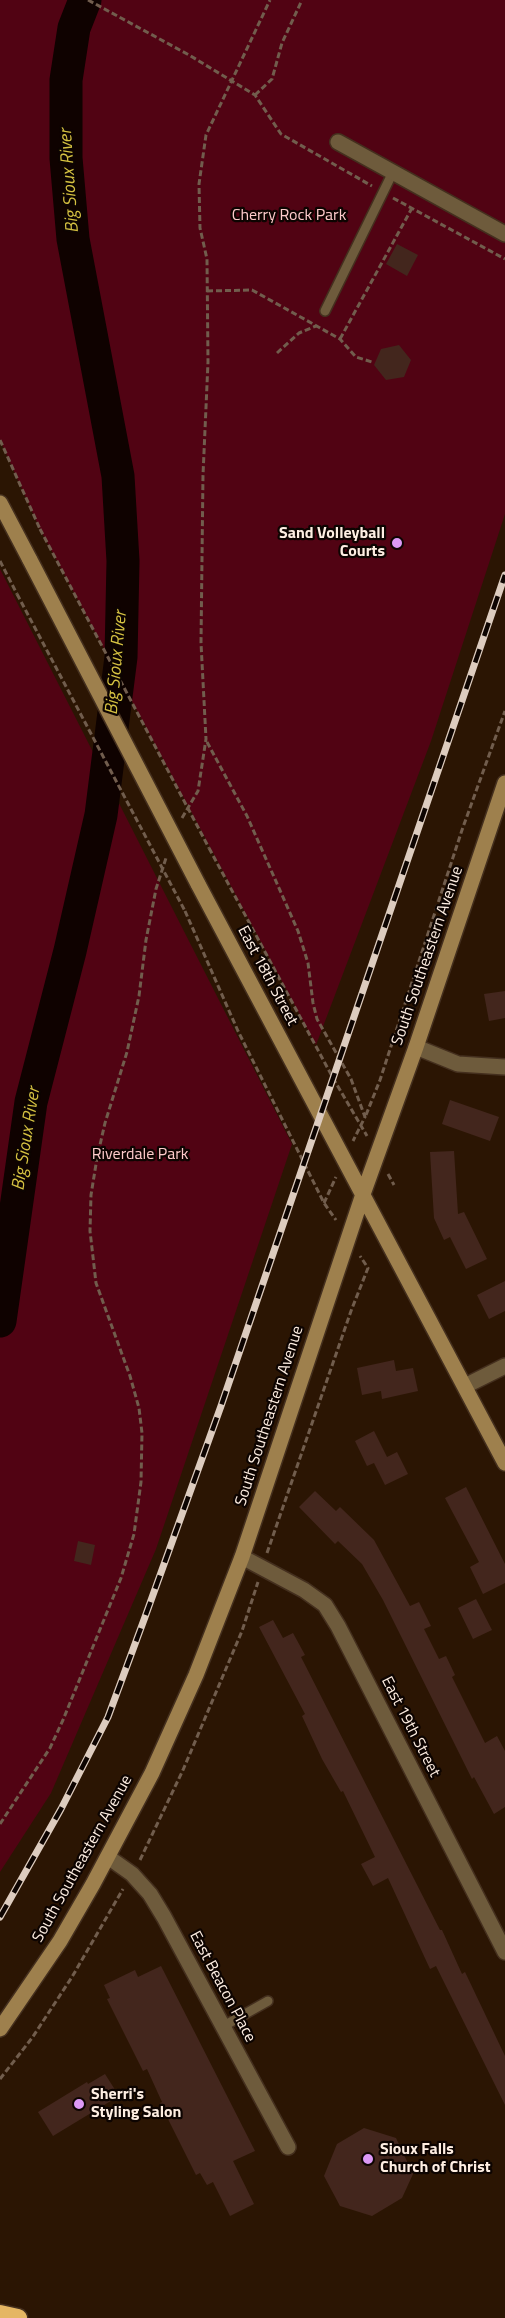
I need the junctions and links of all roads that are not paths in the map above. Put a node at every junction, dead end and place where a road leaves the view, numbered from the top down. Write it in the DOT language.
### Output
graph roads {
  1 [pos="338,142"];
  2 [pos="393,172"];
  3 [pos="505,234"];
  4 [pos="326,310"];
  5 [pos="0,503"];
  6 [pos="505,783"];
  7 [pos="416,1047"];
  8 [pos="505,1067"];
  9 [pos="362,1197"];
  10 [pos="505,1366"];
  11 [pos="465,1386"];
  12 [pos="505,1463"];
  13 [pos="242,1557"];
  14 [pos="108,1857"];
  15 [pos="505,1952"];
  16 [pos="268,2001"];
  17 [pos="222,2027"];
  18 [pos="0,2029"];
  19 [pos="288,2147"];
  20 [pos="0,2314"];
  21 [pos="18,2318"];
  1 -- 2 [label="street"];
  2 -- 3 [label="street"];
  2 -- 4 [label="lane"];
  5 -- 9 [label="main road, East 18th Street, bridge"];
  6 -- 7 [label="main road, South Southeastern Avenue"];
  7 -- 8 [label="street"];
  7 -- 9 [label="main road, South Southeastern Avenue"];
  9 -- 11 [label="main road, East 18th Street"];
  9 -- 13 [label="main road, South Southeastern Avenue"];
  10 -- 11 [label="street"];
  11 -- 12 [label="main road, East 18th Street"];
  13 -- 14 [label="main road, South Southeastern Avenue"];
  13 -- 15 [label="street, East 19th Street"];
  14 -- 17 [label="street, East Beacon Place"];
  14 -- 18 [label="main road, South Southeastern Avenue"];
  16 -- 17 [label="lane"];
  17 -- 19 [label="street, East Beacon Place"];
  20 -- 21 [label="highway"];
}
